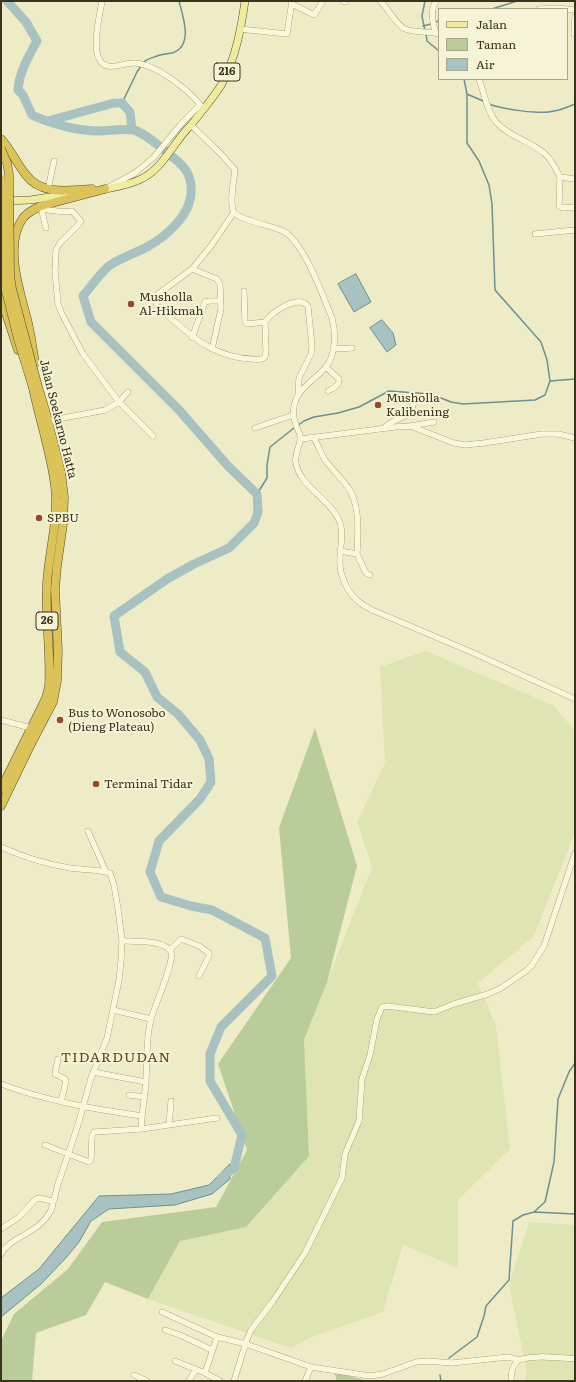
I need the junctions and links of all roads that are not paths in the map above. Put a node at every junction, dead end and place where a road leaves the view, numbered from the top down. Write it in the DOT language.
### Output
graph roads {
  1 [pos="102,1"];
  2 [pos="245,1"];
  3 [pos="323,1"];
  4 [pos="380,1"];
  5 [pos="436,1"];
  6 [pos="292,3"];
  7 [pos="575,17"];
  8 [pos="240,29"];
  9 [pos="435,33"];
  10 [pos="574,34"];
  11 [pos="479,80"];
  12 [pos="202,107"];
  13 [pos="191,125"];
  14 [pos="183,127"];
  15 [pos="1,139"];
  16 [pos="1,149"];
  17 [pos="54,161"];
  18 [pos="560,177"];
  19 [pos="1,179"];
  20 [pos="575,179"];
  21 [pos="48,189"];
  22 [pos="105,189"];
  23 [pos="1,201"];
  24 [pos="41,208"];
  25 [pos="575,208"];
  26 [pos="234,212"];
  27 [pos="46,228"];
  28 [pos="575,230"];
  29 [pos="535,234"];
  30 [pos="192,269"];
  31 [pos="244,291"];
  32 [pos="1,298"];
  33 [pos="219,301"];
  34 [pos="265,322"];
  35 [pos="192,338"];
  36 [pos="352,348"];
  37 [pos="212,349"];
  38 [pos="333,349"];
  39 [pos="326,367"];
  40 [pos="36,391"];
  41 [pos="328,391"];
  42 [pos="128,392"];
  43 [pos="298,394"];
  44 [pos="415,397"];
  45 [pos="119,402"];
  46 [pos="293,415"];
  47 [pos="48,420"];
  48 [pos="434,422"];
  49 [pos="410,426"];
  50 [pos="255,428"];
  51 [pos="383,428"];
  52 [pos="153,436"];
  53 [pos="314,438"];
  54 [pos="575,438"];
  55 [pos="300,439"];
  56 [pos="340,551"];
  57 [pos="357,554"];
  58 [pos="370,575"];
  59 [pos="575,699"];
  60 [pos="49,700"];
  61 [pos="1,720"];
  62 [pos="31,728"];
  63 [pos="1,789"];
  64 [pos="1,806"];
  65 [pos="88,831"];
  66 [pos="1,847"];
  67 [pos="575,853"];
  68 [pos="106,872"];
  69 [pos="122,941"];
  70 [pos="170,950"];
  71 [pos="199,976"];
  72 [pos="113,1010"];
  73 [pos="151,1019"];
  74 [pos="58,1059"];
  75 [pos="93,1072"];
  76 [pos="146,1082"];
  77 [pos="1,1084"];
  78 [pos="129,1095"];
  79 [pos="144,1097"];
  80 [pos="171,1101"];
  81 [pos="61,1102"];
  82 [pos="84,1105"];
  83 [pos="142,1116"];
  84 [pos="217,1118"];
  85 [pos="169,1125"];
  86 [pos="142,1128"];
  87 [pos="45,1145"];
  88 [pos="68,1155"];
  89 [pos="53,1200"];
  90 [pos="1,1229"];
  91 [pos="1,1254"];
  92 [pos="162,1312"];
  93 [pos="165,1330"];
  94 [pos="217,1337"];
  95 [pos="246,1344"];
  96 [pos="212,1350"];
  97 [pos="575,1358"];
  98 [pos="519,1360"];
  99 [pos="175,1361"];
  100 [pos="311,1367"];
  101 [pos="196,1369"];
  102 [pos="205,1373"];
  103 [pos="134,1375"];
  104 [pos="147,1381"];
  105 [pos="189,1381"];
  106 [pos="220,1381"];
  107 [pos="234,1381"];
  108 [pos="305,1381"];
  109 [pos="511,1381"];
  1 -- 12 [label="street"];
  2 -- 8 [label="main road, 216"];
  3 -- 6 [label="street"];
  4 -- 9 [label="street"];
  5 -- 9 [label="street"];
  6 -- 8 [label="street"];
  7 -- 10 [label="street"];
  8 -- 12 [label="main road, 216"];
  11 -- 18 [label="street"];
  12 -- 13 [label="main road, 216"];
  12 -- 14 [label="street"];
  13 -- 14 [label="main road, 216"];
  13 -- 26 [label="street"];
  14 -- 22 [label="street"];
  14 -- 22 [label="main road, 216"];
  15 -- 21 [label="highway"];
  16 -- 40 [label="highway, Jalan Soekarno Hatta / 26, bridge"];
  17 -- 21 [label="street"];
  18 -- 20 [label="street"];
  18 -- 25 [label="street"];
  19 -- 40 [label="highway, Jalan Soekarno Hatta / 26, bridge"];
  21 -- 22 [label="highway"];
  22 -- 23 [label="main road, 216"];
  22 -- 24 [label="highway"];
  24 -- 27 [label="street"];
  24 -- 40 [label="highway"];
  24 -- 45 [label="street"];
  26 -- 30 [label="street"];
  26 -- 38 [label="street"];
  28 -- 29 [label="street"];
  30 -- 33 [label="street"];
  30 -- 35 [label="street"];
  31 -- 34 [label="street"];
  32 -- 40 [label="highway"];
  33 -- 35 [label="street"];
  33 -- 37 [label="street"];
  34 -- 37 [label="street"];
  34 -- 43 [label="street"];
  35 -- 37 [label="street"];
  36 -- 38 [label="street"];
  38 -- 39 [label="street"];
  39 -- 41 [label="street"];
  39 -- 43 [label="street"];
  40 -- 47 [label="highway, Jalan Soekarno Hatta / 26"];
  40 -- 60 [label="highway, Jalan Soekarno Hatta / 26"];
  42 -- 45 [label="street"];
  43 -- 46 [label="street"];
  44 -- 51 [label="street"];
  45 -- 47 [label="street"];
  45 -- 52 [label="street"];
  46 -- 50 [label="street"];
  46 -- 55 [label="street"];
  47 -- 60 [label="highway, Jalan Soekarno Hatta / 26"];
  48 -- 49 [label="street"];
  49 -- 51 [label="street"];
  49 -- 54 [label="street"];
  51 -- 53 [label="street"];
  53 -- 55 [label="street"];
  53 -- 57 [label="street"];
  55 -- 56 [label="street"];
  56 -- 57 [label="street"];
  56 -- 59 [label="street"];
  57 -- 58 [label="street"];
  60 -- 62 [label="highway, Jalan Soekarno Hatta / 26"];
  60 -- 64 [label="highway, Jalan Soekarno Hatta / 26"];
  61 -- 62 [label="street"];
  62 -- 63 [label="highway, Jalan Soekarno Hatta / 26"];
  65 -- 68 [label="street"];
  66 -- 68 [label="street"];
  67 -- 95 [label="street"];
  68 -- 69 [label="street"];
  69 -- 70 [label="street"];
  69 -- 72 [label="street"];
  70 -- 71 [label="street"];
  70 -- 73 [label="street"];
  72 -- 73 [label="street"];
  72 -- 75 [label="street"];
  73 -- 76 [label="street"];
  74 -- 81 [label="street"];
  75 -- 76 [label="street"];
  75 -- 82 [label="street"];
  76 -- 79 [label="street"];
  77 -- 81 [label="street"];
  78 -- 79 [label="street"];
  79 -- 83 [label="street"];
  80 -- 85 [label="street"];
  81 -- 82 [label="street"];
  82 -- 83 [label="street"];
  82 -- 88 [label="street"];
  83 -- 86 [label="street"];
  84 -- 85 [label="street"];
  85 -- 86 [label="street"];
  86 -- 88 [label="street"];
  87 -- 88 [label="street"];
  88 -- 89 [label="street"];
  89 -- 90 [label="street"];
  89 -- 91 [label="street"];
  92 -- 94 [label="street"];
  93 -- 96 [label="street"];
  94 -- 95 [label="street"];
  94 -- 96 [label="street"];
  95 -- 100 [label="street"];
  95 -- 107 [label="street"];
  96 -- 102 [label="street"];
  97 -- 98 [label="street"];
  98 -- 100 [label="street"];
  98 -- 109 [label="street"];
  99 -- 101 [label="street"];
  100 -- 108 [label="street"];
  101 -- 102 [label="street"];
  101 -- 105 [label="street"];
  102 -- 106 [label="street"];
  103 -- 104 [label="street"];
}
